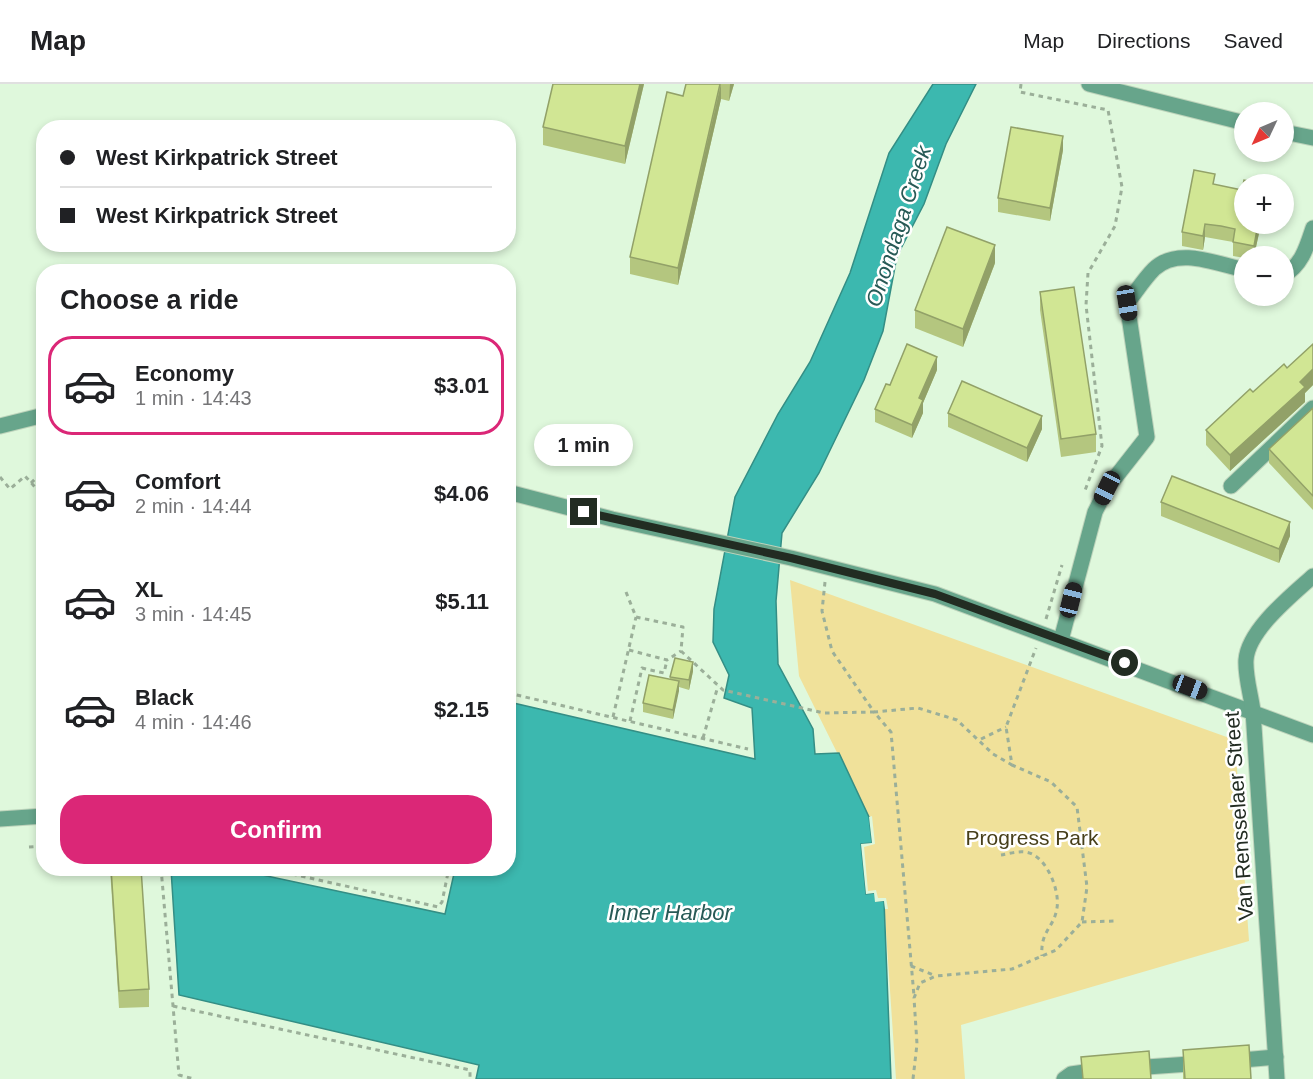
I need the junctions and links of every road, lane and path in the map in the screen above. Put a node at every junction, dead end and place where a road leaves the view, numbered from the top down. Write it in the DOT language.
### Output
graph roads {
  1 [pos="1021,84"];
  2 [pos="1089,84"];
  3 [pos="1234,120"];
  4 [pos="1294,134"];
  5 [pos="1313,138"];
  6 [pos="1313,228"];
  7 [pos="1234,268"];
  8 [pos="1294,268"];
  9 [pos="1313,408"];
  10 [pos="36,417"];
  11 [pos="0,426"];
  12 [pos="0,477"];
  13 [pos="36,478"];
  14 [pos="31,483"];
  15 [pos="1231,486"];
  16 [pos="36,488"];
  17 [pos="516,494"];
  18 [pos="1083,495"];
  19 [pos="1064,558"];
  20 [pos="826,568"];
  21 [pos="1313,576"];
  22 [pos="626,592"];
  23 [pos="636,617"];
  24 [pos="1042,633"];
  25 [pos="1061,640"];
  26 [pos="629,650"];
  27 [pos="681,651"];
  28 [pos="667,660"];
  29 [pos="718,686"];
  30 [pos="516,695"];
  31 [pos="1253,711"];
  32 [pos="874,712"];
  33 [pos="613,717"];
  34 [pos="630,721"];
  35 [pos="1006,727"];
  36 [pos="1313,735"];
  37 [pos="703,738"];
  38 [pos="980,740"];
  39 [pos="748,749"];
  40 [pos="1012,765"];
  41 [pos="36,817"];
  42 [pos="0,819"];
  43 [pos="29,847"];
  44 [pos="36,847"];
  45 [pos="1001,855"];
  46 [pos="162,876"];
  47 [pos="301,876"];
  48 [pos="447,876"];
  49 [pos="1116,921"];
  50 [pos="1082,922"];
  51 [pos="1042,956"];
  52 [pos="911,966"];
  53 [pos="936,976"];
  54 [pos="914,998"];
  55 [pos="173,1006"];
  56 [pos="1276,1057"];
  57 [pos="1161,1072"];
  58 [pos="194,1079"];
  59 [pos="470,1079"];
  60 [pos="913,1079"];
  61 [pos="1064,1079"];
  62 [pos="1277,1079"];
  1 -- 18 [label="path"];
  2 -- 3 [label="street"];
  4 -- 5 [label="street"];
  6 -- 8 [label="street"];
  7 -- 25 [label="street"];
  9 -- 15 [label="street"];
  10 -- 11 [label="street"];
  12 -- 14 [label="path"];
  13 -- 14 [label="path"];
  14 -- 16 [label="path"];
  17 -- 20 [label="street"];
  19 -- 24 [label="path"];
  20 -- 24 [label="street"];
  20 -- 32 [label="path"];
  21 -- 31 [label="street, Van Rensselaer Street"];
  22 -- 23 [label="path"];
  23 -- 26 [label="path"];
  23 -- 27 [label="path"];
  24 -- 25 [label="street"];
  24 -- 35 [label="path"];
  25 -- 31 [label="street"];
  26 -- 28 [label="path"];
  26 -- 33 [label="path"];
  27 -- 28 [label="path"];
  27 -- 29 [label="path"];
  28 -- 34 [label="path"];
  29 -- 32 [label="path"];
  29 -- 37 [label="path"];
  30 -- 33 [label="path"];
  31 -- 36 [label="street"];
  31 -- 56 [label="street, Van Rensselaer Street"];
  32 -- 38 [label="path"];
  32 -- 52 [label="path"];
  33 -- 34 [label="path"];
  34 -- 37 [label="path"];
  35 -- 38 [label="path"];
  35 -- 40 [label="path"];
  37 -- 39 [label="path"];
  38 -- 40 [label="path"];
  40 -- 50 [label="path"];
  41 -- 42 [label="street"];
  43 -- 44 [label="path"];
  45 -- 51 [label="path"];
  46 -- 55 [label="path"];
  47 -- 48 [label="path"];
  49 -- 50 [label="path"];
  50 -- 51 [label="path"];
  51 -- 53 [label="path"];
  52 -- 53 [label="path"];
  52 -- 54 [label="path"];
  53 -- 54 [label="path"];
  54 -- 60 [label="path"];
  55 -- 58 [label="path"];
  55 -- 59 [label="path"];
  56 -- 57 [label="street"];
  56 -- 62 [label="street, Van Rensselaer Street"];
  57 -- 61 [label="street"];
}
